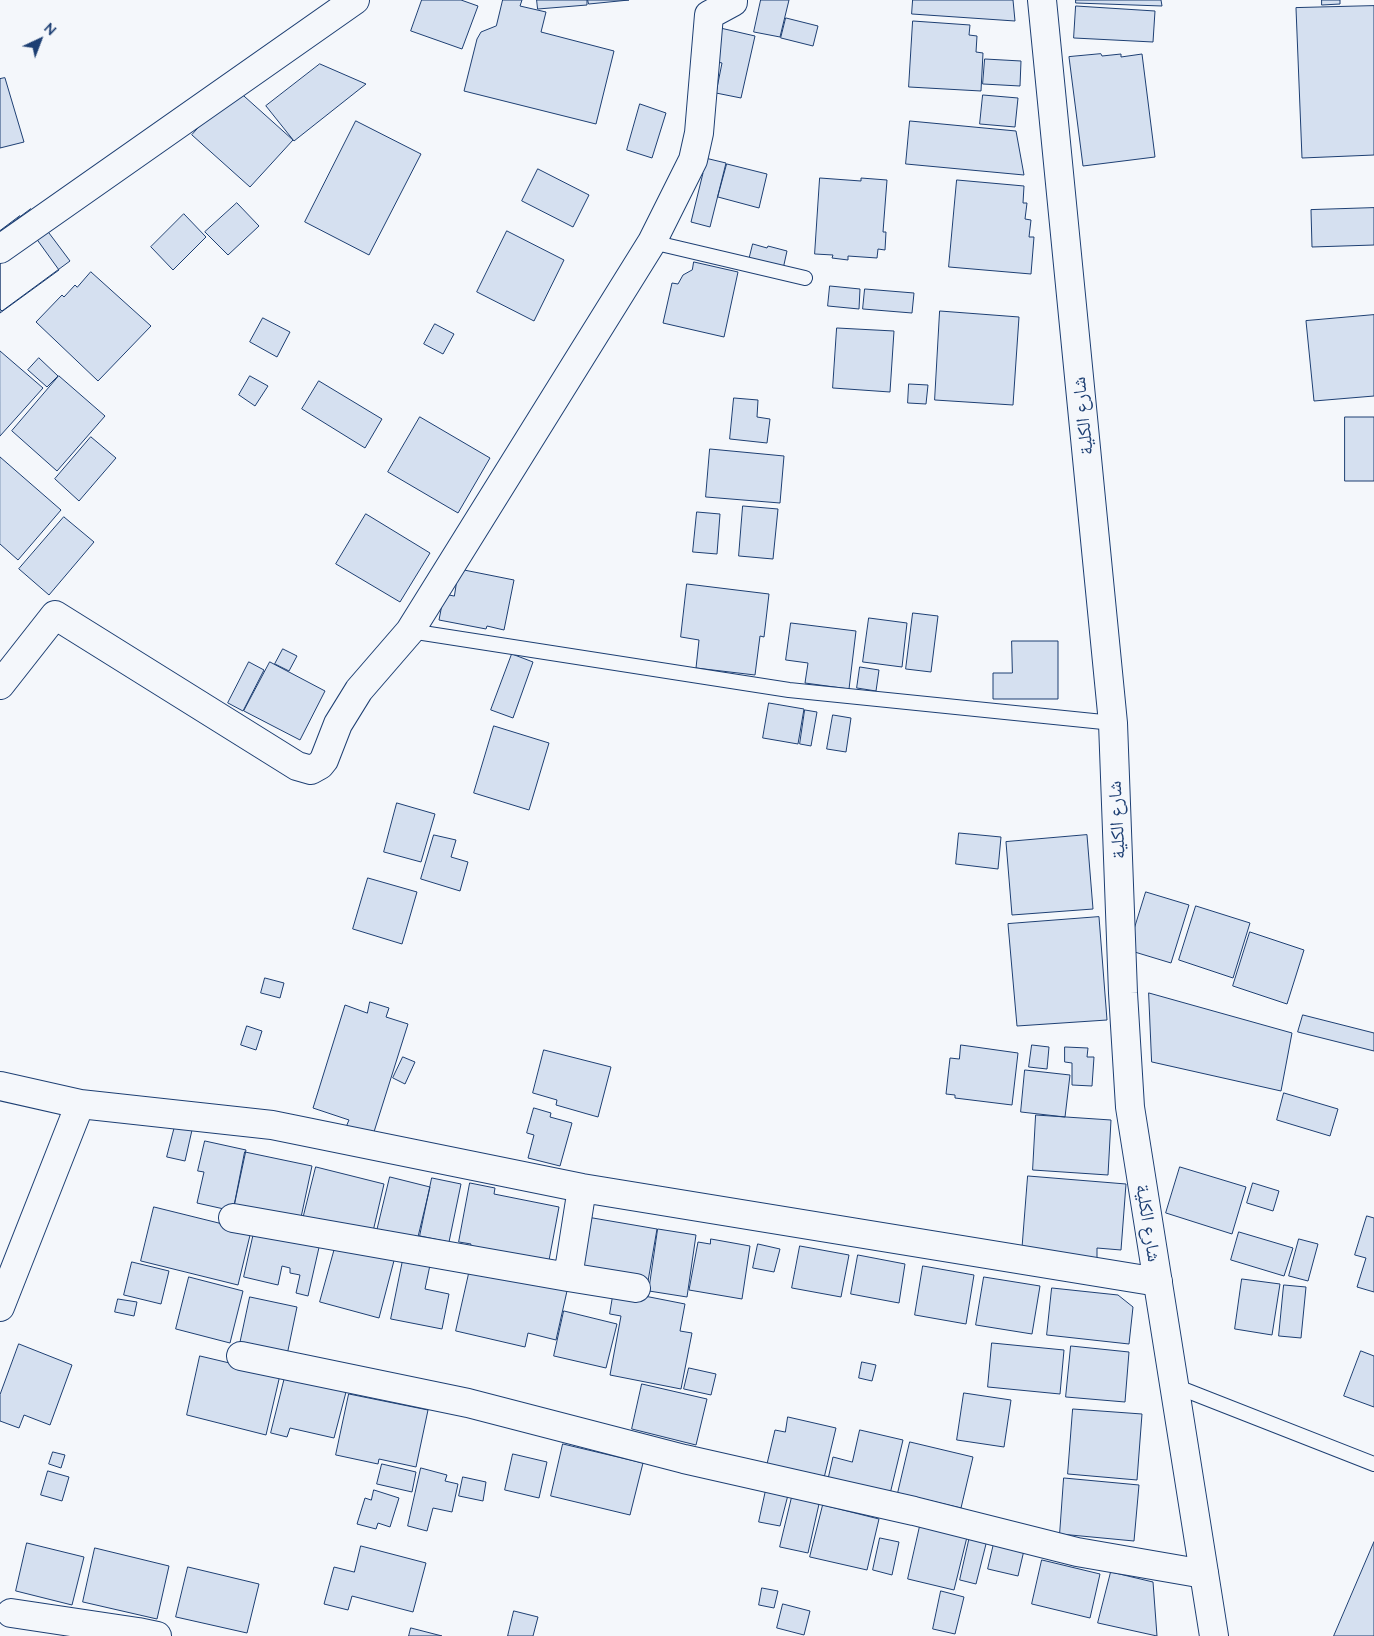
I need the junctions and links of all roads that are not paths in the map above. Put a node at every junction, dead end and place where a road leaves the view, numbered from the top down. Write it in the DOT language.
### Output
graph roads {
  1 [pos="355,0"];
  2 [pos="733,0"];
  3 [pos="1042,0"];
  4 [pos="652,242"];
  5 [pos="0,249"];
  6 [pos="805,278"];
  7 [pos="410,632"];
  8 [pos="0,686"];
  9 [pos="1112,723"];
  10 [pos="0,1086"];
  11 [pos="80,1104"];
  12 [pos="582,1188"];
  13 [pos="233,1218"];
  14 [pos="568,1277"];
  15 [pos="1158,1282"];
  16 [pos="636,1288"];
  17 [pos="0,1307"];
  18 [pos="241,1356"];
  19 [pos="1174,1386"];
  20 [pos="1374,1464"];
  21 [pos="1204,1574"];
  22 [pos="11,1613"];
  23 [pos="157,1636"];
  24 [pos="1214,1636"];
  1 -- 5 [label="street"];
  2 -- 4 [label="street"];
  3 -- 9 [label="street, شارع الكلية"];
  4 -- 6 [label="lane"];
  4 -- 7 [label="street"];
  7 -- 8 [label="street"];
  7 -- 9 [label="lane"];
  9 -- 15 [label="street, شارع الكلية"];
  10 -- 11 [label="street"];
  11 -- 12 [label="street"];
  11 -- 17 [label="street"];
  12 -- 14 [label="street"];
  12 -- 15 [label="street"];
  13 -- 14 [label="street"];
  14 -- 16 [label="street"];
  15 -- 19 [label="street, شارع الكلية"];
  18 -- 21 [label="street"];
  19 -- 20 [label="lane"];
  19 -- 21 [label="street, شارع الكلية"];
  21 -- 24 [label="street, شارع الكلية"];
  22 -- 23 [label="street"];
}
